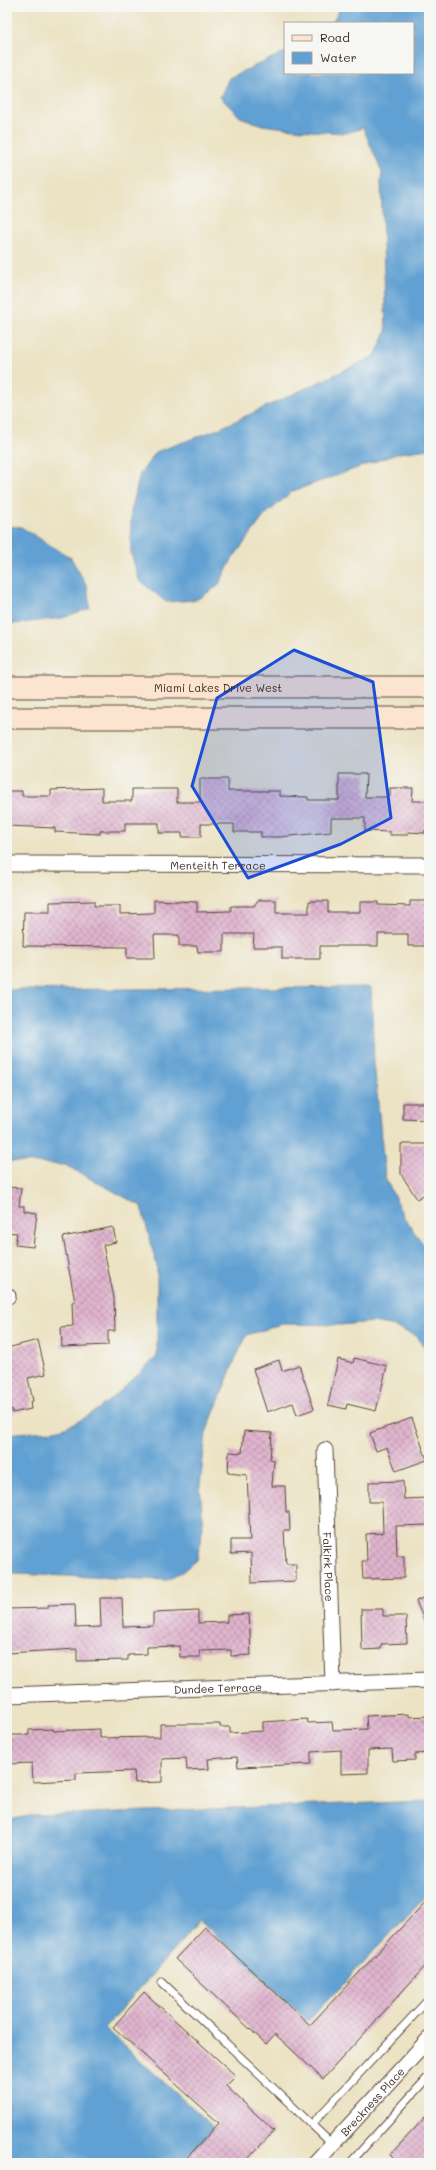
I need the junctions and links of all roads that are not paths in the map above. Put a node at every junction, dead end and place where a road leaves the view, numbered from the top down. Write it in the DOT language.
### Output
graph roads {
  1 [pos="7,687"];
  2 [pos="429,687"];
  3 [pos="7,718"];
  4 [pos="429,718"];
  5 [pos="7,864"];
  6 [pos="429,865"];
  7 [pos="325,1450"];
  8 [pos="429,1680"];
  9 [pos="333,1684"];
  10 [pos="7,1694"];
  11 [pos="162,1982"];
  12 [pos="429,1999"];
  13 [pos="429,2039"];
  14 [pos="429,2076"];
  15 [pos="312,2124"];
  16 [pos="332,2144"];
  17 [pos="315,2163"];
  18 [pos="350,2163"];
  1 -- 2 [label="main road, Miami Lakes Drive West"];
  3 -- 4 [label="main road"];
  5 -- 6 [label="street, Menteith Terrace"];
  7 -- 9 [label="street, Falkirk Place"];
  8 -- 9 [label="street, Dundee Terrace"];
  9 -- 10 [label="street, Dundee Terrace"];
  11 -- 15 [label="lane"];
  12 -- 15 [label="lane"];
  13 -- 16 [label="street, Breckness Place"];
  14 -- 18 [label="lane"];
  15 -- 16 [label="lane"];
  16 -- 17 [label="street, Breckness Place"];
}
